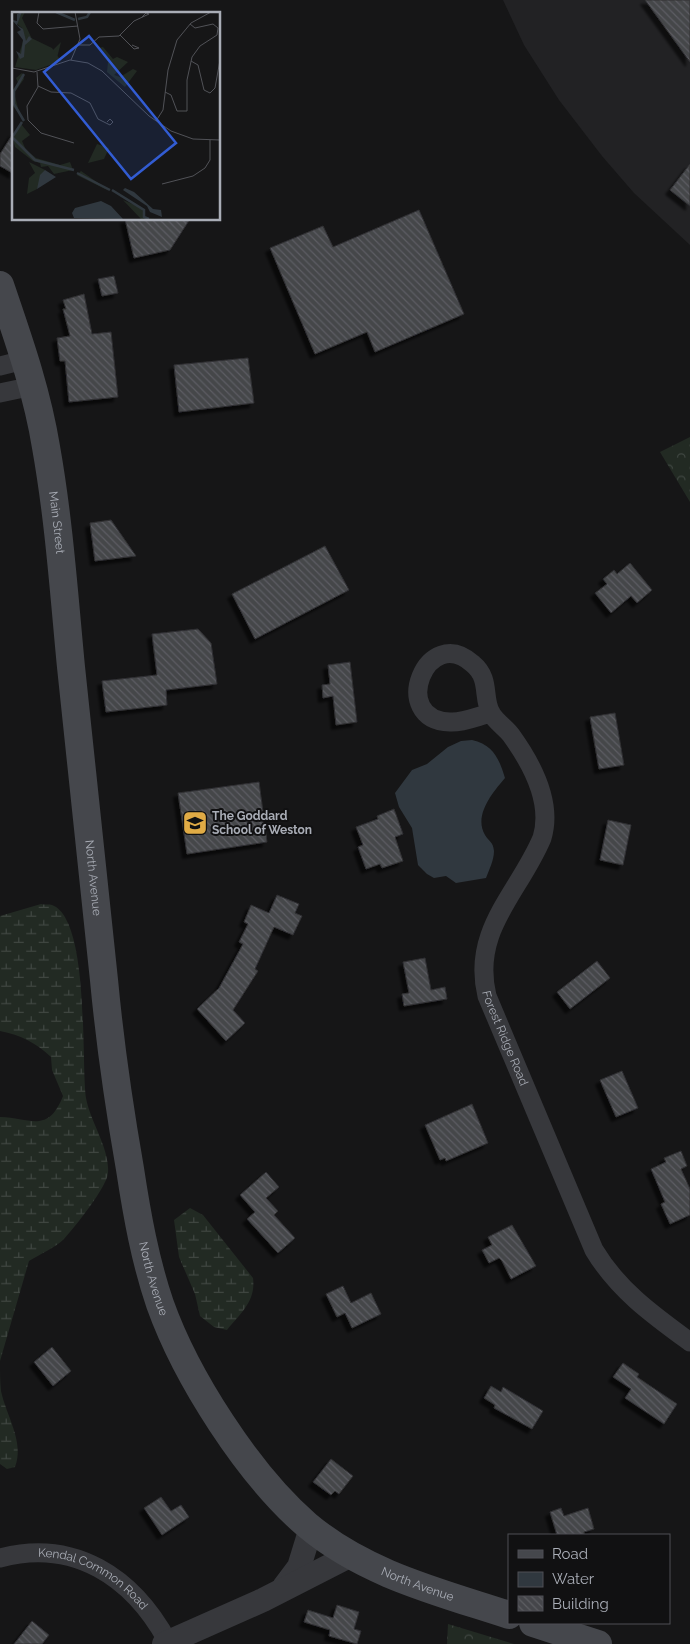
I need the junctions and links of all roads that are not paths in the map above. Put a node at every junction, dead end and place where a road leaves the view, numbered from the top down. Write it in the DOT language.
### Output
graph roads {
  1 [pos="0,285"];
  2 [pos="12,363"];
  3 [pos="32,386"];
  4 [pos="0,394"];
  5 [pos="490,713"];
  6 [pos="82,767"];
  7 [pos="690,1342"];
  8 [pos="311,1528"];
  9 [pos="351,1555"];
  10 [pos="0,1558"];
  11 [pos="280,1591"];
  12 [pos="508,1615"];
  13 [pos="535,1624"];
  14 [pos="166,1643"];
  15 [pos="598,1644"];
  1 -- 2 [label="main road, Main Street"];
  2 -- 3 [label="main road, Main Street"];
  3 -- 4 [label="street"];
  3 -- 6 [label="main road, Main Street"];
  5 -- 7 [label="street, Forest Ridge Road"];
  6 -- 8 [label="main road, North Avenue"];
  8 -- 9 [label="main road, North Avenue"];
  8 -- 11 [label="street"];
  9 -- 11 [label="street"];
  9 -- 12 [label="main road, North Avenue"];
  10 -- 14 [label="street, Kendal Common Road"];
  11 -- 14 [label="street"];
  13 -- 15 [label="main road"];
}
